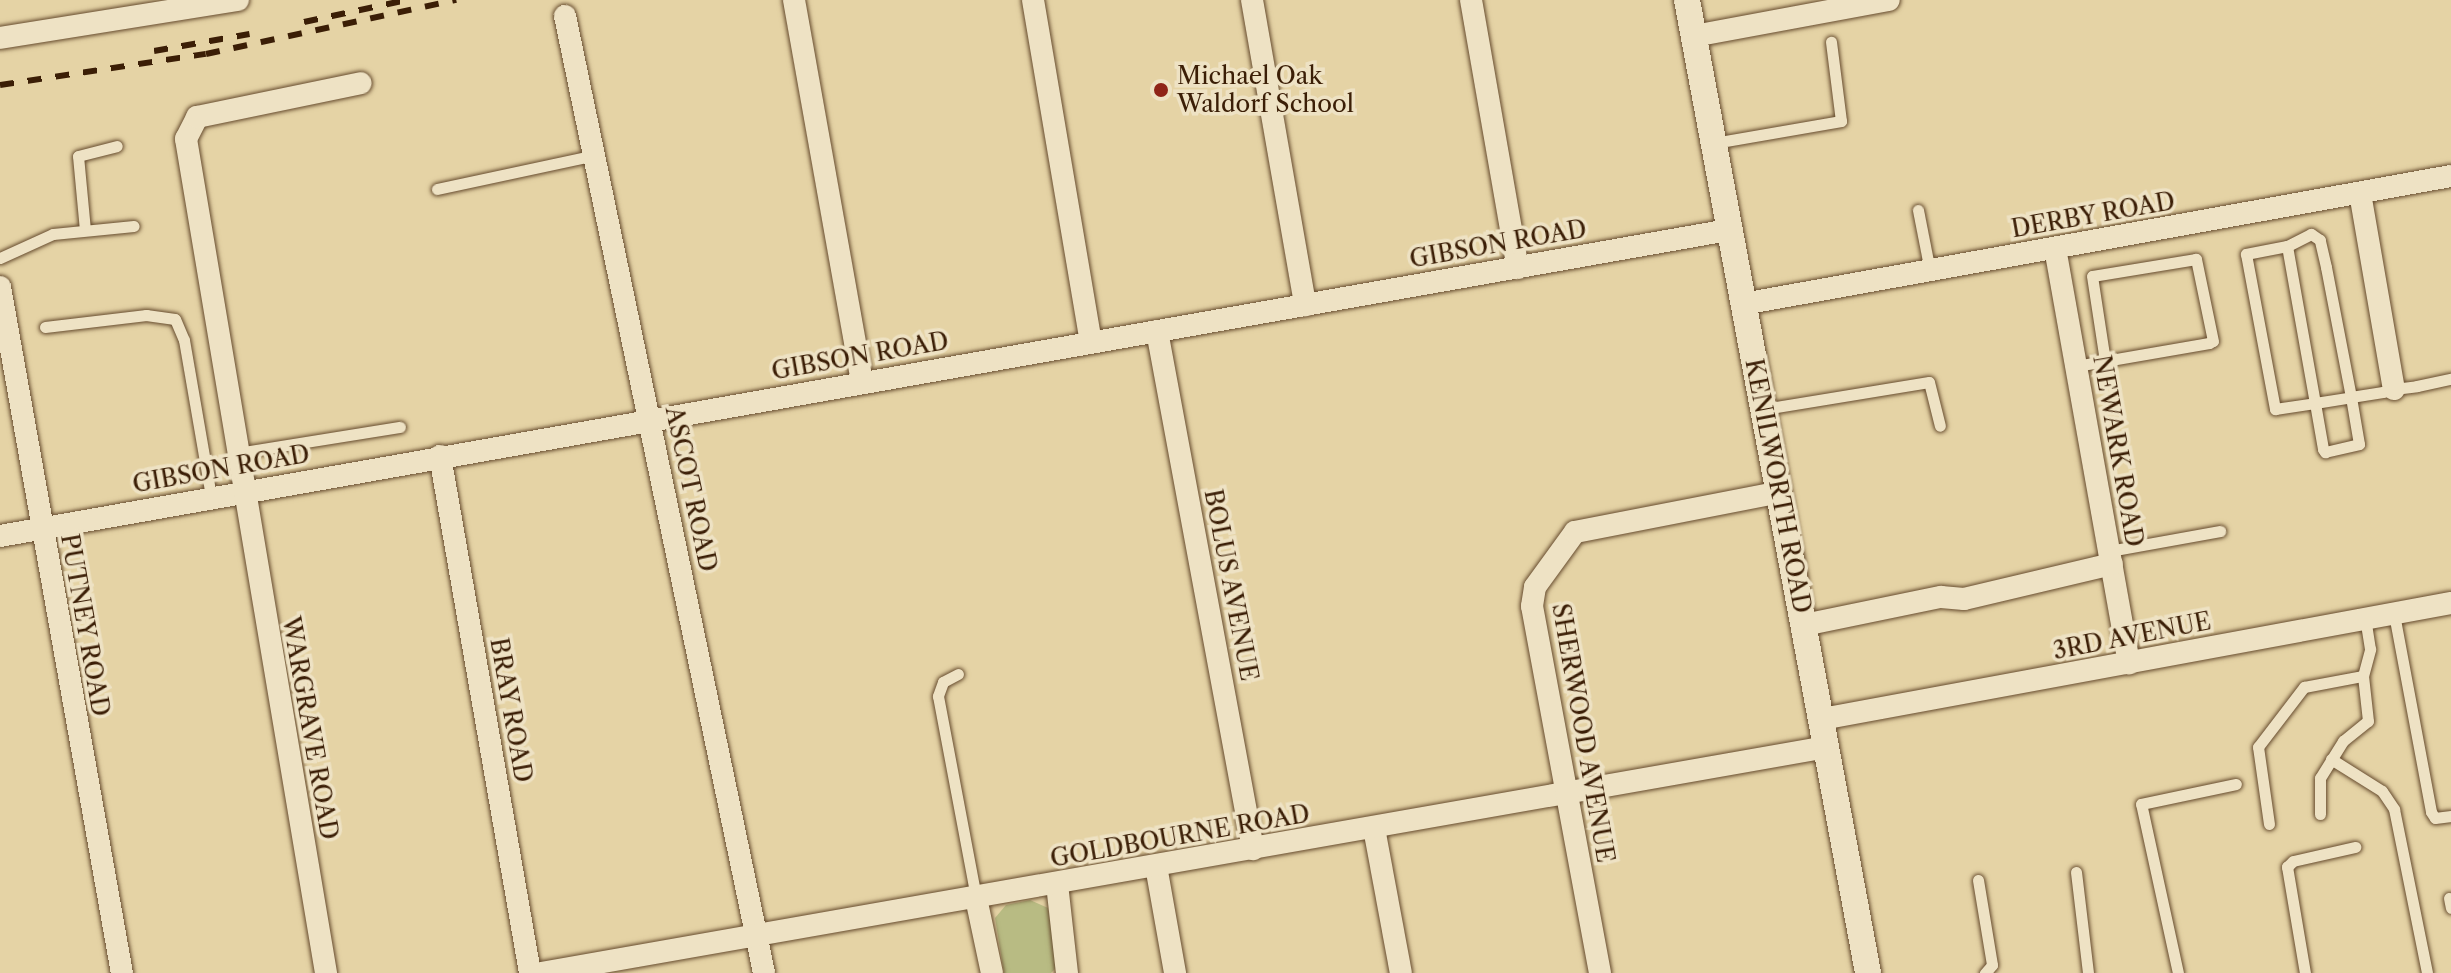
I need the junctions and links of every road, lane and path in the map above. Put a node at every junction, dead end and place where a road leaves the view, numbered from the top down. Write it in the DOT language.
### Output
graph roads {
  1 [pos="238,0"];
  2 [pos="794,0"];
  3 [pos="1033,0"];
  4 [pos="1252,0"];
  5 [pos="1471,0"];
  6 [pos="1687,0"];
  7 [pos="1889,0"];
  8 [pos="565,16"];
  9 [pos="1694,36"];
  10 [pos="0,38"];
  11 [pos="1831,42"];
  12 [pos="361,83"];
  13 [pos="1714,143"];
  14 [pos="117,146"];
  15 [pos="595,155"];
  16 [pos="2451,176"];
  17 [pos="437,189"];
  18 [pos="2360,193"];
  19 [pos="1918,210"];
  20 [pos="134,226"];
  21 [pos="85,230"];
  22 [pos="1729,230"];
  23 [pos="2287,246"];
  24 [pos="2055,248"];
  25 [pos="0,258"];
  26 [pos="1518,268"];
  27 [pos="1930,271"];
  28 [pos="0,287"];
  29 [pos="1743,304"];
  30 [pos="1305,305"];
  31 [pos="45,327"];
  32 [pos="1157,331"];
  33 [pos="1091,342"];
  34 [pos="2105,361"];
  35 [pos="2076,366"];
  36 [pos="2451,379"];
  37 [pos="862,382"];
  38 [pos="2394,389"];
  39 [pos="2351,397"];
  40 [pos="2315,403"];
  41 [pos="1764,409"];
  42 [pos="650,418"];
  43 [pos="1940,426"];
  44 [pos="400,427"];
  45 [pos="237,453"];
  46 [pos="440,456"];
  47 [pos="243,491"];
  48 [pos="1780,492"];
  49 [pos="211,497"];
  50 [pos="41,529"];
  51 [pos="2220,531"];
  52 [pos="0,536"];
  53 [pos="2110,558"];
  54 [pos="2451,603"];
  55 [pos="2394,614"];
  56 [pos="2365,619"];
  57 [pos="1804,625"];
  58 [pos="2129,663"];
  59 [pos="958,674"];
  60 [pos="2363,676"];
  61 [pos="1822,719"];
  62 [pos="1827,747"];
  63 [pos="2331,759"];
  64 [pos="2236,784"];
  65 [pos="1566,793"];
  66 [pos="2320,814"];
  67 [pos="2451,816"];
  68 [pos="2269,824"];
  69 [pos="1374,828"];
  70 [pos="2355,847"];
  71 [pos="1253,849"];
  72 [pos="1156,866"];
  73 [pos="2076,872"];
  74 [pos="1978,880"];
  75 [pos="1057,884"];
  76 [pos="976,898"];
  77 [pos="756,935"];
  78 [pos="122,973"];
  79 [pos="326,973"];
  80 [pos="530,973"];
  81 [pos="541,973"];
  82 [pos="764,973"];
  83 [pos="992,973"];
  84 [pos="1067,973"];
  85 [pos="1175,973"];
  86 [pos="1401,973"];
  87 [pos="1600,973"];
  88 [pos="1868,973"];
  89 [pos="1985,973"];
  90 [pos="2088,973"];
  91 [pos="2178,973"];
  92 [pos="2305,973"];
  93 [pos="2427,973"];
  1 -- 10 [label="street"];
  2 -- 37 [label="street"];
  3 -- 33 [label="street"];
  4 -- 30 [label="street"];
  5 -- 26 [label="street"];
  6 -- 9 [label="street, KENILWORTH ROAD"];
  7 -- 9 [label="street"];
  8 -- 15 [label="street, ASCOT ROAD"];
  9 -- 13 [label="street, KENILWORTH ROAD"];
  11 -- 13 [label="lane"];
  12 -- 45 [label="street, WARGRAVE ROAD"];
  13 -- 22 [label="street, KENILWORTH ROAD"];
  14 -- 21 [label="lane"];
  15 -- 17 [label="lane"];
  15 -- 42 [label="street, ASCOT ROAD"];
  16 -- 18 [label="street, DERBY ROAD"];
  18 -- 24 [label="street, DERBY ROAD"];
  18 -- 38 [label="street"];
  19 -- 27 [label="lane"];
  20 -- 21 [label="lane"];
  21 -- 25 [label="lane"];
  22 -- 26 [label="street, GIBSON ROAD"];
  22 -- 29 [label="street, KENILWORTH ROAD"];
  23 -- 39 [label="lane"];
  23 -- 40 [label="lane"];
  23 -- 40 [label="lane"];
  24 -- 27 [label="street, DERBY ROAD"];
  24 -- 35 [label="street, NEWARK ROAD"];
  26 -- 30 [label="street, GIBSON ROAD"];
  27 -- 29 [label="street, DERBY ROAD"];
  28 -- 50 [label="street, PUTNEY ROAD"];
  29 -- 41 [label="street, KENILWORTH ROAD"];
  30 -- 32 [label="street, GIBSON ROAD"];
  31 -- 49 [label="lane"];
  32 -- 33 [label="street, GIBSON ROAD"];
  32 -- 71 [label="street, BOLUS AVENUE"];
  33 -- 37 [label="street, GIBSON ROAD"];
  34 -- 34 [label="lane"];
  34 -- 35 [label="lane"];
  35 -- 53 [label="street, NEWARK ROAD"];
  36 -- 38 [label="lane"];
  37 -- 42 [label="street, GIBSON ROAD"];
  38 -- 39 [label="lane"];
  39 -- 40 [label="lane"];
  39 -- 40 [label="lane"];
  41 -- 43 [label="lane"];
  41 -- 48 [label="street, KENILWORTH ROAD"];
  42 -- 46 [label="street, GIBSON ROAD"];
  42 -- 77 [label="street, ASCOT ROAD"];
  44 -- 45 [label="lane"];
  45 -- 47 [label="street, WARGRAVE ROAD"];
  46 -- 47 [label="street, GIBSON ROAD"];
  46 -- 80 [label="street, BRAY ROAD"];
  47 -- 49 [label="street, GIBSON ROAD"];
  47 -- 79 [label="street, WARGRAVE ROAD"];
  48 -- 57 [label="street, KENILWORTH ROAD"];
  48 -- 65 [label="street, SHERWOOD AVENUE"];
  49 -- 50 [label="street, GIBSON ROAD"];
  50 -- 52 [label="street, GIBSON ROAD"];
  50 -- 78 [label="street, PUTNEY ROAD"];
  51 -- 53 [label="lane"];
  53 -- 57 [label="street"];
  53 -- 58 [label="street, NEWARK ROAD"];
  54 -- 55 [label="street, 3RD AVENUE"];
  55 -- 56 [label="street, 3RD AVENUE"];
  55 -- 67 [label="lane"];
  56 -- 58 [label="street, 3RD AVENUE"];
  56 -- 60 [label="lane"];
  57 -- 61 [label="street, KENILWORTH ROAD"];
  58 -- 61 [label="street, 3RD AVENUE"];
  59 -- 76 [label="lane"];
  60 -- 63 [label="lane"];
  60 -- 68 [label="lane"];
  61 -- 62 [label="street, KENILWORTH ROAD"];
  62 -- 65 [label="street, GOLDBOURNE ROAD"];
  62 -- 88 [label="street, KENILWORTH ROAD"];
  63 -- 66 [label="lane"];
  63 -- 93 [label="lane"];
  64 -- 91 [label="lane"];
  65 -- 69 [label="street, GOLDBOURNE ROAD"];
  65 -- 87 [label="street, SHERWOOD AVENUE"];
  69 -- 71 [label="street, GOLDBOURNE ROAD"];
  69 -- 86 [label="street"];
  70 -- 92 [label="lane"];
  71 -- 72 [label="street, GOLDBOURNE ROAD"];
  72 -- 75 [label="street, GOLDBOURNE ROAD"];
  72 -- 85 [label="street"];
  73 -- 90 [label="lane"];
  74 -- 89 [label="lane"];
  75 -- 76 [label="street, GOLDBOURNE ROAD"];
  75 -- 84 [label="street"];
  76 -- 77 [label="street, GOLDBOURNE ROAD"];
  76 -- 83 [label="street"];
  77 -- 81 [label="street, GOLDBOURNE ROAD"];
  77 -- 82 [label="street, ASCOT ROAD"];
}
